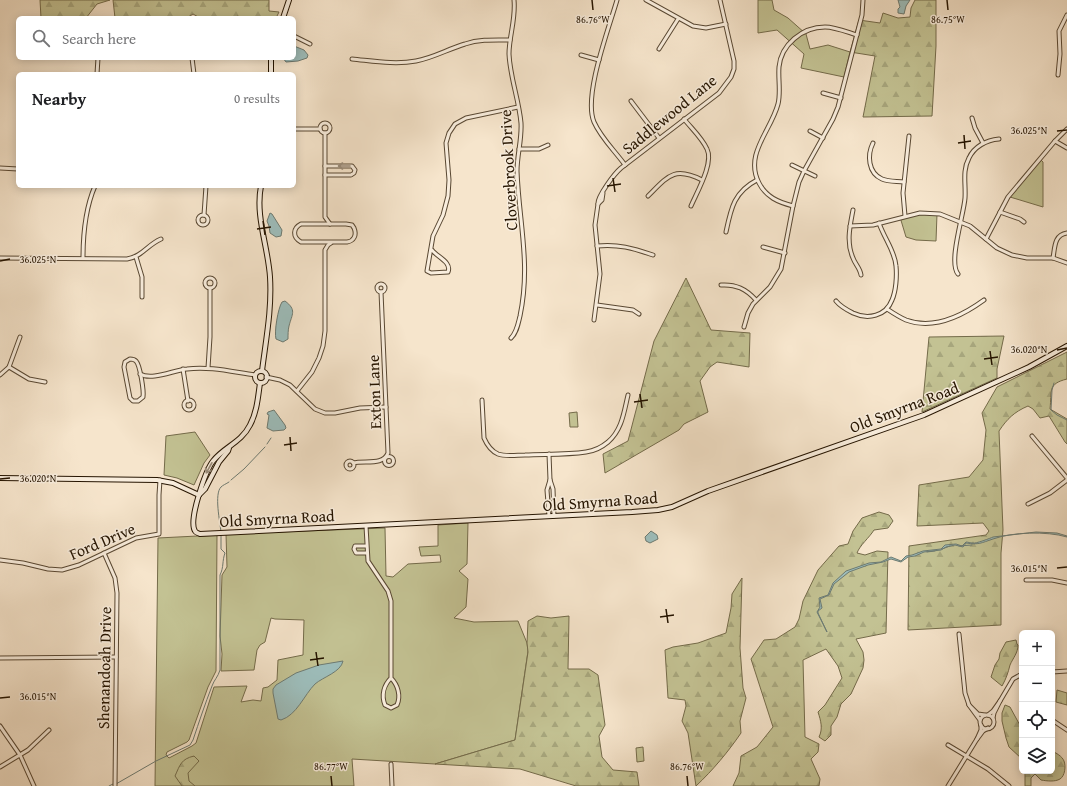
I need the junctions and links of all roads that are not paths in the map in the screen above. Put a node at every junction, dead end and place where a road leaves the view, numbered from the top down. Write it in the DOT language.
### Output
graph roads {
  1 [pos="289,0"];
  2 [pos="514,0"];
  3 [pos="617,0"];
  4 [pos="646,0"];
  5 [pos="720,0"];
  6 [pos="863,0"];
  7 [pos="1067,15"];
  8 [pos="284,16"];
  9 [pos="678,18"];
  10 [pos="726,24"];
  11 [pos="857,34"];
  12 [pos="296,37"];
  13 [pos="510,40"];
  14 [pos="310,44"];
  15 [pos="659,49"];
  16 [pos="581,55"];
  17 [pos="352,59"];
  18 [pos="98,60"];
  19 [pos="192,60"];
  20 [pos="270,60"];
  21 [pos="600,60"];
  22 [pos="97,72"];
  23 [pos="194,72"];
  24 [pos="271,72"];
  25 [pos="1058,75"];
  26 [pos="824,93"];
  27 [pos="841,98"];
  28 [pos="631,101"];
  29 [pos="518,107"];
  30 [pos="972,118"];
  31 [pos="684,119"];
  32 [pos="1067,128"];
  33 [pos="296,129"];
  34 [pos="320,129"];
  35 [pos="810,131"];
  36 [pos="325,133"];
  37 [pos="909,136"];
  38 [pos="659,138"];
  39 [pos="823,138"];
  40 [pos="998,139"];
  41 [pos="1055,141"];
  42 [pos="873,143"];
  43 [pos="983,143"];
  44 [pos="548,145"];
  45 [pos="1067,148"];
  46 [pos="519,149"];
  47 [pos="625,164"];
  48 [pos="792,165"];
  49 [pos="325,166"];
  50 [pos="0,168"];
  51 [pos="16,169"];
  52 [pos="804,171"];
  53 [pos="325,175"];
  54 [pos="815,176"];
  55 [pos="702,180"];
  56 [pos="758,180"];
  57 [pos="904,182"];
  58 [pos="94,188"];
  59 [pos="206,188"];
  60 [pos="261,188"];
  61 [pos="648,196"];
  62 [pos="691,206"];
  63 [pos="793,206"];
  64 [pos="853,210"];
  65 [pos="1000,212"];
  66 [pos="204,215"];
  67 [pos="905,216"];
  68 [pos="325,218"];
  69 [pos="960,222"];
  70 [pos="1024,222"];
  71 [pos="879,223"];
  72 [pos="320,224"];
  73 [pos="330,224"];
  74 [pos="850,226"];
  75 [pos="726,232"];
  76 [pos="1067,233"];
  77 [pos="161,239"];
  78 [pos="986,239"];
  79 [pos="319,242"];
  80 [pos="331,242"];
  81 [pos="597,246"];
  82 [pos="763,247"];
  83 [pos="325,250"];
  84 [pos="432,250"];
  85 [pos="785,253"];
  86 [pos="653,255"];
  87 [pos="136,257"];
  88 [pos="0,258"];
  89 [pos="83,258"];
  90 [pos="1053,258"];
  91 [pos="1067,263"];
  92 [pos="958,274"];
  93 [pos="861,275"];
  94 [pos="721,285"];
  95 [pos="210,288"];
  96 [pos="381,292"];
  97 [pos="142,297"];
  98 [pos="756,300"];
  99 [pos="984,300"];
  100 [pos="836,301"];
  101 [pos="597,305"];
  102 [pos="886,309"];
  103 [pos="639,314"];
  104 [pos="594,320"];
  105 [pos="744,327"];
  106 [pos="20,337"];
  107 [pos="511,338"];
  108 [pos="1067,346"];
  109 [pos="9,367"];
  110 [pos="208,368"];
  111 [pos="183,369"];
  112 [pos="262,371"];
  113 [pos="140,374"];
  114 [pos="0,375"];
  115 [pos="254,375"];
  116 [pos="147,377"];
  117 [pos="266,377"];
  118 [pos="45,382"];
  119 [pos="260,383"];
  120 [pos="142,384"];
  121 [pos="297,391"];
  122 [pos="628,395"];
  123 [pos="482,400"];
  124 [pos="188,401"];
  125 [pos="386,407"];
  126 [pos="1032,436"];
  127 [pos="549,454"];
  128 [pos="353,463"];
  129 [pos="0,478"];
  130 [pos="1067,479"];
  131 [pos="160,480"];
  132 [pos="550,480"];
  133 [pos="199,495"];
  134 [pos="1028,504"];
  135 [pos="549,516"];
  136 [pos="554,516"];
  137 [pos="366,526"];
  138 [pos="366,546"];
  139 [pos="104,553"];
  140 [pos="366,553"];
  141 [pos="0,560"];
  142 [pos="1026,580"];
  143 [pos="1067,583"];
  144 [pos="959,634"];
  145 [pos="0,658"];
  146 [pos="116,658"];
  147 [pos="1067,671"];
  148 [pos="1055,672"];
  149 [pos="963,673"];
  150 [pos="959,674"];
  151 [pos="1019,676"];
  152 [pos="391,678"];
  153 [pos="1000,701"];
  154 [pos="970,705"];
  155 [pos="986,715"];
  156 [pos="994,720"];
  157 [pos="1055,722"];
  158 [pos="981,723"];
  159 [pos="0,726"];
  160 [pos="989,728"];
  161 [pos="49,730"];
  162 [pos="1067,730"];
  163 [pos="977,739"];
  164 [pos="948,745"];
  165 [pos="20,755"];
  166 [pos="967,756"];
  167 [pos="391,764"];
  168 [pos="0,767"];
  169 [pos="114,785"];
  170 [pos="34,786"];
  171 [pos="392,786"];
  172 [pos="948,786"];
  173 [pos="1009,786"];
  1 -- 8 [label="street"];
  2 -- 13 [label="street, Cloverbrook Drive"];
  3 -- 21 [label="street"];
  4 -- 9 [label="street"];
  5 -- 10 [label="street, Saddlewood Lane"];
  6 -- 11 [label="street"];
  7 -- 25 [label="street"];
  9 -- 10 [label="street"];
  9 -- 15 [label="street"];
  10 -- 31 [label="street, Saddlewood Lane"];
  11 -- 27 [label="street"];
  11 -- 56 [label="street"];
  12 -- 14 [label="street"];
  13 -- 17 [label="street"];
  13 -- 29 [label="street, Cloverbrook Drive"];
  16 -- 21 [label="street"];
  18 -- 22 [label="street"];
  19 -- 23 [label="street"];
  20 -- 24 [label="street"];
  21 -- 47 [label="street"];
  26 -- 27 [label="street"];
  27 -- 39 [label="street"];
  28 -- 38 [label="street"];
  29 -- 46 [label="street, Cloverbrook Drive"];
  29 -- 84 [label="street"];
  30 -- 43 [label="street"];
  31 -- 38 [label="street, Saddlewood Lane"];
  31 -- 55 [label="street"];
  32 -- 41 [label="street"];
  33 -- 34 [label="street"];
  34 -- 36 [label="street"];
  34 -- 36 [label="street"];
  35 -- 39 [label="street"];
  36 -- 49 [label="street"];
  37 -- 57 [label="street"];
  38 -- 47 [label="street, Saddlewood Lane"];
  39 -- 52 [label="street"];
  40 -- 43 [label="street"];
  41 -- 45 [label="street"];
  41 -- 65 [label="street"];
  42 -- 57 [label="street"];
  43 -- 69 [label="street"];
  44 -- 46 [label="street"];
  46 -- 107 [label="street, Cloverbrook Drive"];
  47 -- 81 [label="street, Saddlewood Lane"];
  48 -- 52 [label="street"];
  49 -- 53 [label="street"];
  53 -- 49 [label="street, one-way"];
  50 -- 51 [label="street"];
  52 -- 54 [label="street"];
  52 -- 63 [label="street"];
  53 -- 68 [label="street"];
  55 -- 61 [label="street"];
  55 -- 62 [label="street"];
  56 -- 63 [label="street"];
  56 -- 75 [label="street"];
  57 -- 67 [label="street"];
  58 -- 89 [label="street"];
  59 -- 66 [label="street"];
  60 -- 112 [label="street"];
  63 -- 85 [label="street"];
  64 -- 74 [label="street"];
  65 -- 70 [label="street"];
  65 -- 78 [label="street"];
  67 -- 69 [label="street"];
  67 -- 71 [label="street"];
  68 -- 72 [label="street"];
  68 -- 73 [label="street"];
  69 -- 78 [label="street"];
  69 -- 92 [label="street"];
  71 -- 74 [label="street"];
  71 -- 102 [label="street"];
  72 -- 73 [label="street"];
  72 -- 79 [label="street"];
  73 -- 80 [label="street"];
  74 -- 93 [label="street"];
  76 -- 90 [label="street"];
  77 -- 87 [label="street"];
  78 -- 90 [label="street"];
  79 -- 80 [label="street"];
  79 -- 83 [label="street"];
  80 -- 83 [label="street"];
  81 -- 86 [label="street"];
  81 -- 101 [label="street, Saddlewood Lane"];
  82 -- 85 [label="street"];
  83 -- 121 [label="street"];
  84 -- 84 [label="street"];
  85 -- 98 [label="street"];
  87 -- 89 [label="street"];
  87 -- 97 [label="street"];
  88 -- 89 [label="street"];
  90 -- 91 [label="street"];
  94 -- 98 [label="street"];
  95 -- 110 [label="street"];
  96 -- 125 [label="street, Exton Lane"];
  98 -- 105 [label="street"];
  99 -- 102 [label="street"];
  100 -- 102 [label="street"];
  101 -- 103 [label="street"];
  101 -- 104 [label="street, Saddlewood Lane"];
  106 -- 109 [label="street"];
  108 -- 136 [label="street, Old Smyrna Road"];
  109 -- 114 [label="street"];
  109 -- 118 [label="street"];
  110 -- 111 [label="street"];
  110 -- 115 [label="street"];
  111 -- 116 [label="street"];
  111 -- 124 [label="street"];
  112 -- 115 [label="street"];
  112 -- 117 [label="street"];
  113 -- 116 [label="street"];
  113 -- 120 [label="street"];
  113 -- 120 [label="street"];
  115 -- 119 [label="street"];
  116 -- 120 [label="street"];
  117 -- 119 [label="street"];
  117 -- 121 [label="street"];
  119 -- 133 [label="street"];
  121 -- 125 [label="street"];
  122 -- 127 [label="street"];
  123 -- 127 [label="street"];
  125 -- 128 [label="street, Exton Lane"];
  126 -- 130 [label="street"];
  127 -- 132 [label="street"];
  129 -- 131 [label="street"];
  130 -- 134 [label="street"];
  131 -- 133 [label="street"];
  131 -- 139 [label="street, Ford Drive"];
  132 -- 135 [label="street"];
  132 -- 136 [label="street"];
  133 -- 137 [label="street, Old Smyrna Road"];
  135 -- 136 [label="street, Old Smyrna Road"];
  135 -- 137 [label="street, Old Smyrna Road"];
  137 -- 138 [label="street"];
  138 -- 140 [label="street"];
  138 -- 140 [label="street"];
  139 -- 141 [label="street, Ford Drive"];
  139 -- 146 [label="street, Shenandoah Drive"];
  140 -- 152 [label="street"];
  142 -- 143 [label="street"];
  144 -- 149 [label="street"];
  145 -- 146 [label="street"];
  146 -- 169 [label="street, Shenandoah Drive"];
  147 -- 148 [label="street"];
  149 -- 150 [label="street"];
  149 -- 154 [label="street"];
  151 -- 153 [label="street"];
  152 -- 152 [label="street"];
  153 -- 155 [label="street"];
  153 -- 156 [label="street"];
  154 -- 155 [label="street"];
  154 -- 158 [label="street"];
  155 -- 156 [label="street"];
  155 -- 158 [label="street"];
  156 -- 160 [label="street"];
  157 -- 162 [label="street"];
  158 -- 160 [label="street"];
  158 -- 163 [label="street"];
  159 -- 165 [label="street"];
  160 -- 163 [label="street"];
  161 -- 165 [label="street"];
  163 -- 166 [label="street"];
  164 -- 166 [label="street"];
  165 -- 168 [label="street"];
  165 -- 170 [label="street"];
  166 -- 172 [label="street"];
  166 -- 173 [label="street"];
  167 -- 171 [label="street"];
}
